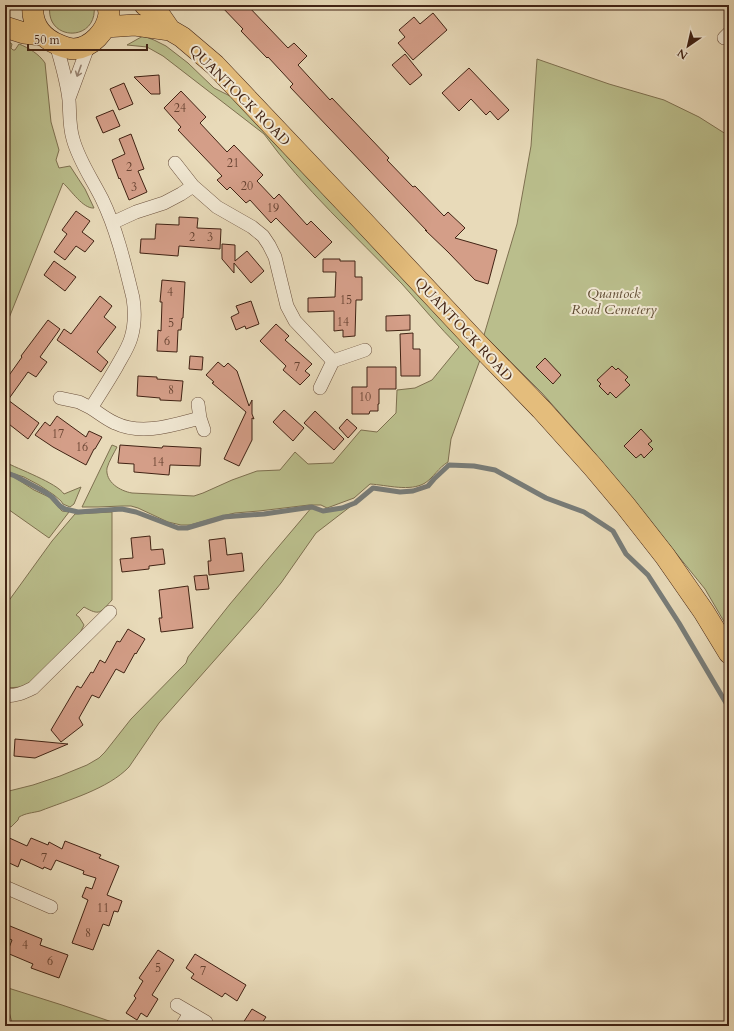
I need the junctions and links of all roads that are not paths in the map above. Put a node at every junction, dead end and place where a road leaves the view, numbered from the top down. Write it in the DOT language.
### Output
graph roads {
  1 [pos="33,5"];
  2 [pos="108,5"];
  3 [pos="145,5"];
  4 [pos="5,27"];
  5 [pos="105,27"];
  6 [pos="170,30"];
  7 [pos="49,39"];
  8 [pos="89,44"];
  9 [pos="69,99"];
  10 [pos="175,163"];
  11 [pos="193,186"];
  12 [pos="112,223"];
  13 [pos="365,350"];
  14 [pos="333,361"];
  15 [pos="320,388"];
  16 [pos="60,398"];
  17 [pos="198,404"];
  18 [pos="91,408"];
  19 [pos="200,418"];
  20 [pos="204,430"];
  21 [pos="110,612"];
  22 [pos="729,653"];
  23 [pos="5,696"];
  24 [pos="5,887"];
  25 [pos="50,907"];
  26 [pos="177,1004"];
  27 [pos="190,1013"];
  28 [pos="206,1022"];
  29 [pos="182,1026"];
  1 -- 7 [label="main road"];
  2 -- 5 [label="main road"];
  3 -- 6 [label="main road, QUANTOCK ROAD"];
  4 -- 7 [label="main road"];
  5 -- 6 [label="main road, QUANTOCK ROAD"];
  5 -- 8 [label="main road"];
  6 -- 22 [label="main road, QUANTOCK ROAD"];
  7 -- 8 [label="main road"];
  7 -- 9 [label="street"];
  8 -- 9 [label="street, one-way"];
  9 -- 12 [label="street"];
  10 -- 11 [label="street"];
  11 -- 12 [label="street"];
  11 -- 14 [label="street"];
  12 -- 18 [label="street"];
  13 -- 14 [label="street"];
  14 -- 15 [label="street"];
  16 -- 18 [label="street"];
  17 -- 19 [label="street"];
  18 -- 19 [label="street"];
  19 -- 20 [label="street"];
  21 -- 23 [label="street"];
  24 -- 25 [label="street"];
  26 -- 27 [label="street"];
  27 -- 28 [label="street"];
  27 -- 29 [label="street"];
}
